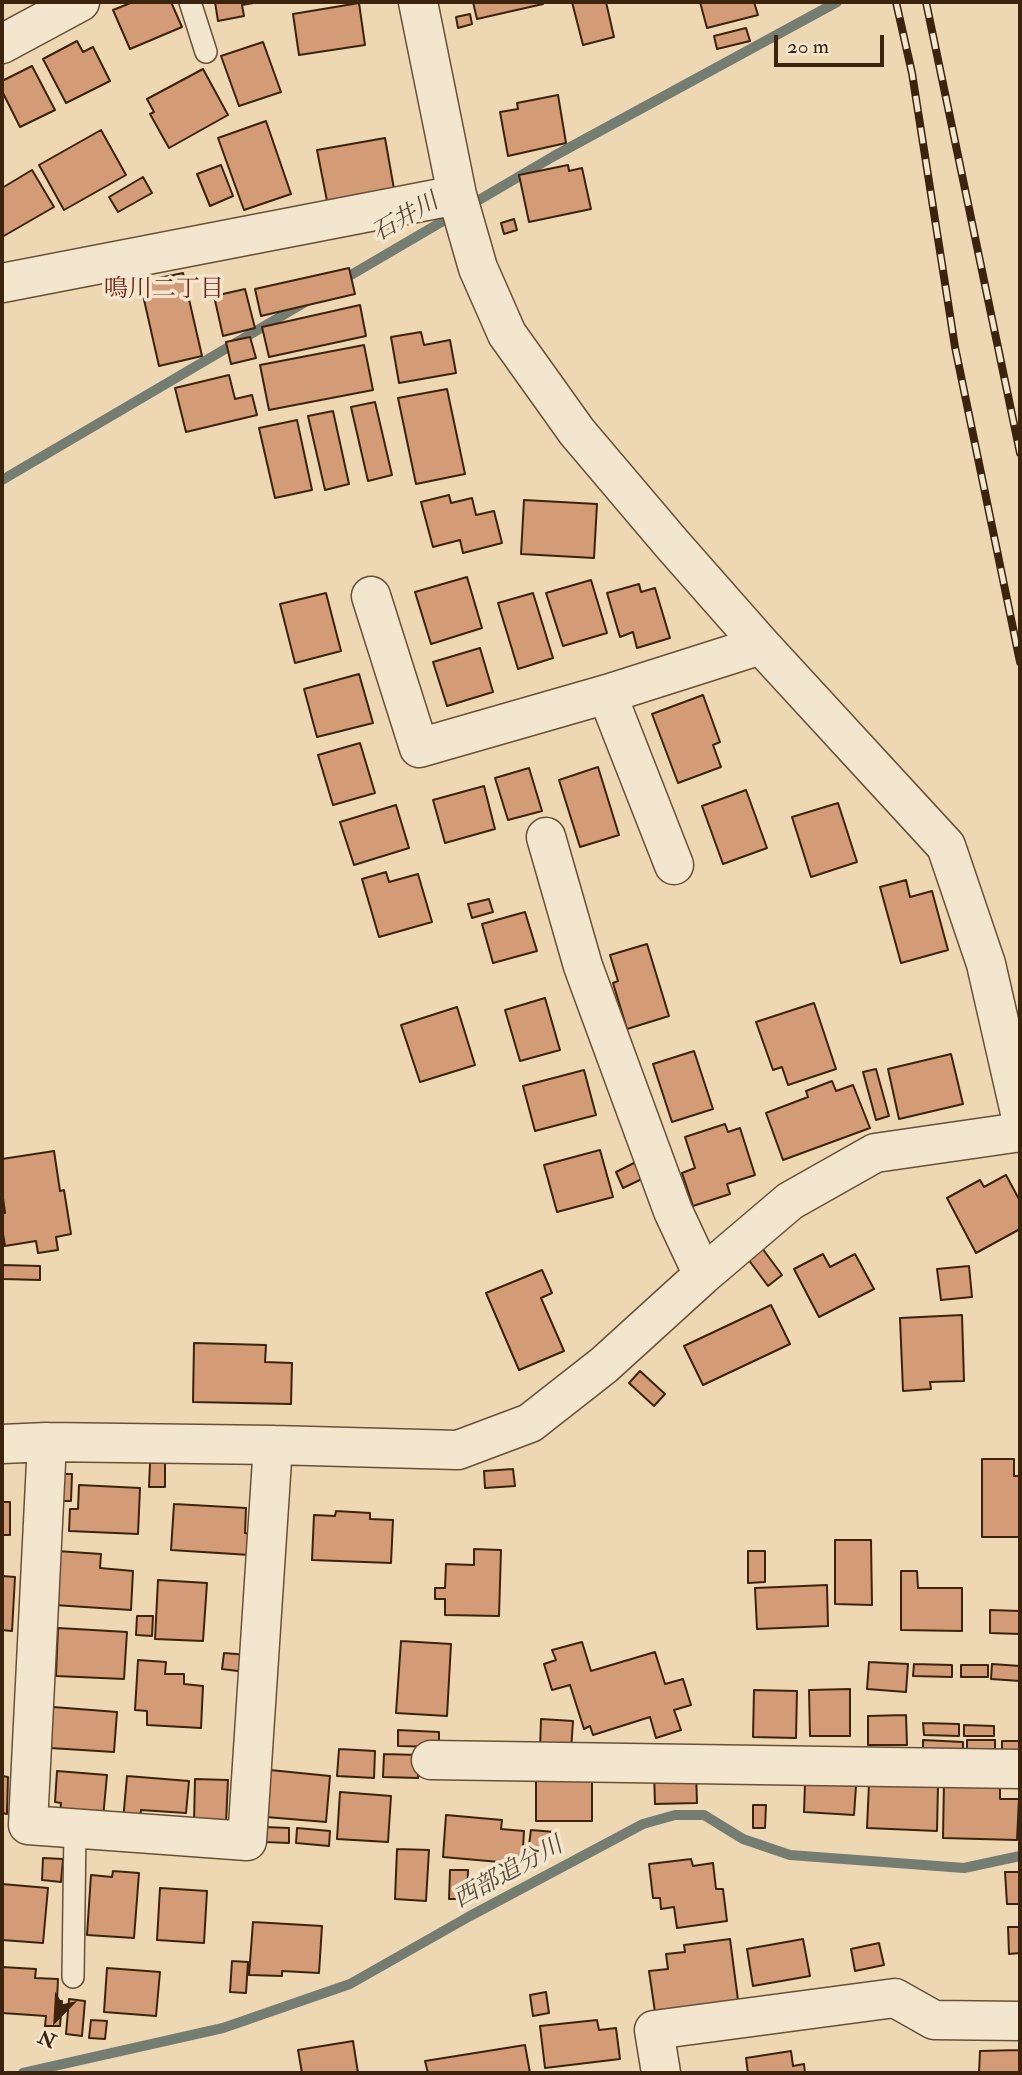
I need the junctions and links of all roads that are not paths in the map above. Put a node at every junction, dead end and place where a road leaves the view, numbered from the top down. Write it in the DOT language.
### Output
graph roads {
  1 [pos="80,2"];
  2 [pos="190,2"];
  3 [pos="418,2"];
  4 [pos="2,44"];
  5 [pos="206,52"];
  6 [pos="457,195"];
  7 [pos="2,283"];
  8 [pos="371,596"];
  9 [pos="761,645"];
  10 [pos="607,694"];
  11 [pos="546,837"];
  12 [pos="674,865"];
  13 [pos="1020,1112"];
  14 [pos="1020,1132"];
  15 [pos="702,1275"];
  16 [pos="47,1442"];
  17 [pos="2,1444"];
  18 [pos="273,1445"];
  19 [pos="431,1760"];
  20 [pos="1020,1769"];
  21 [pos="75,1829"];
  22 [pos="73,1977"];
  23 [pos="1020,2021"];
  24 [pos="661,2073"];
  1 -- 4 [label="street"];
  2 -- 5 [label="lane"];
  3 -- 6 [label="street"];
  6 -- 7 [label="street"];
  6 -- 9 [label="street"];
  8 -- 10 [label="street"];
  9 -- 10 [label="street"];
  9 -- 13 [label="street"];
  10 -- 12 [label="street"];
  11 -- 15 [label="street"];
  14 -- 15 [label="street"];
  15 -- 18 [label="street"];
  16 -- 17 [label="street"];
  16 -- 18 [label="street"];
  16 -- 21 [label="street"];
  18 -- 21 [label="street"];
  19 -- 20 [label="street"];
  21 -- 22 [label="lane"];
  23 -- 24 [label="street"];
}
